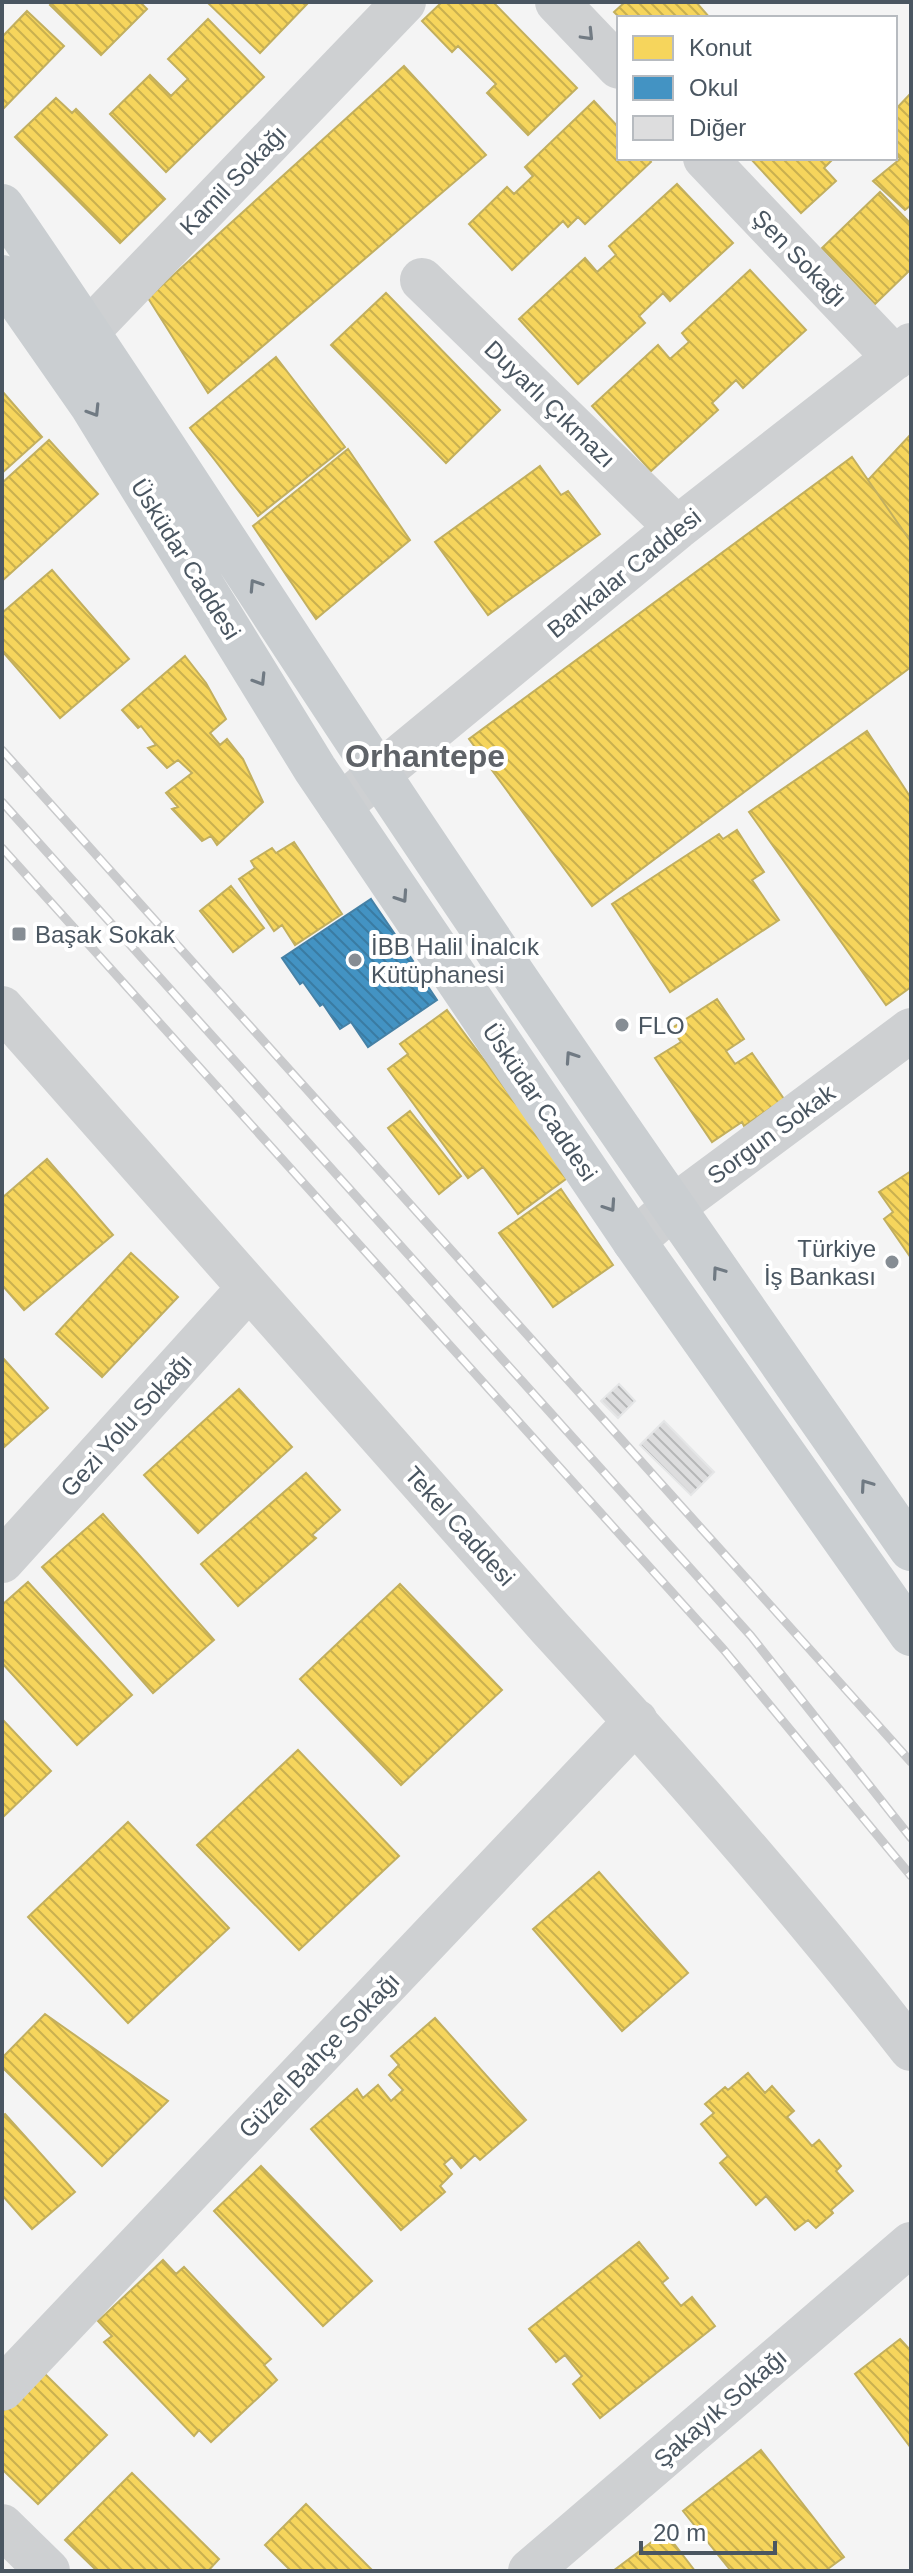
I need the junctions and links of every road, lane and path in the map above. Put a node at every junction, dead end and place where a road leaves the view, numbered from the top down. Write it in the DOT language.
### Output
graph roads {
  1 [pos="404,2"];
  2 [pos="557,2"];
  3 [pos="617,65"];
  4 [pos="707,160"];
  5 [pos="2,206"];
  6 [pos="2,277"];
  7 [pos="422,280"];
  8 [pos="73,343"];
  9 [pos="903,351"];
  10 [pos="677,528"];
  11 [pos="378,774"];
  12 [pos="340,806"];
  13 [pos="2,1008"];
  14 [pos="911,1030"];
  15 [pos="673,1207"];
  16 [pos="634,1241"];
  17 [pos="249,1288"];
  18 [pos="911,1549"];
  19 [pos="2,1561"];
  20 [pos="911,1634"];
  21 [pos="636,1721"];
  22 [pos="911,2049"];
  23 [pos="911,2244"];
  24 [pos="2,2389"];
  25 [pos="2,2526"];
  26 [pos="48,2571"];
  27 [pos="530,2571"];
  1 -- 8 [label="street, Kamil Sokağı"];
  2 -- 3 [label="street, one-way"];
  4 -- 9 [label="street, Şen Sokağı"];
  5 -- 8 [label="main road, Üsküdar Caddesi"];
  6 -- 8 [label="main road, Üsküdar Caddesi"];
  7 -- 10 [label="street, Duyarlı Çıkmazı"];
  11 -- 8 [label="main road, Üsküdar Caddesi, one-way"];
  8 -- 12 [label="main road, Üsküdar Caddesi, one-way"];
  9 -- 10 [label="street, Bankalar Caddesi"];
  10 -- 11 [label="street, Bankalar Caddesi"];
  11 -- 12 [label="street, Bankalar Caddesi"];
  15 -- 11 [label="main road, Üsküdar Caddesi, one-way"];
  12 -- 16 [label="main road, Üsküdar Caddesi, one-way"];
  13 -- 17 [label="street, Tekel Caddesi"];
  14 -- 15 [label="street, Sorgun Sokak"];
  15 -- 16 [label="street, Sorgun Sokak"];
  18 -- 15 [label="main road, Üsküdar Caddesi, one-way"];
  16 -- 20 [label="main road, Üsküdar Caddesi"];
  17 -- 19 [label="street, Gezi Yolu Sokağı"];
  17 -- 21 [label="street, Tekel Caddesi"];
  21 -- 22 [label="street, Tekel Caddesi"];
  21 -- 24 [label="street, Güzel Bahçe Sokağı"];
  23 -- 27 [label="street, Şakayık Sokağı"];
  25 -- 26 [label="street"];
}
